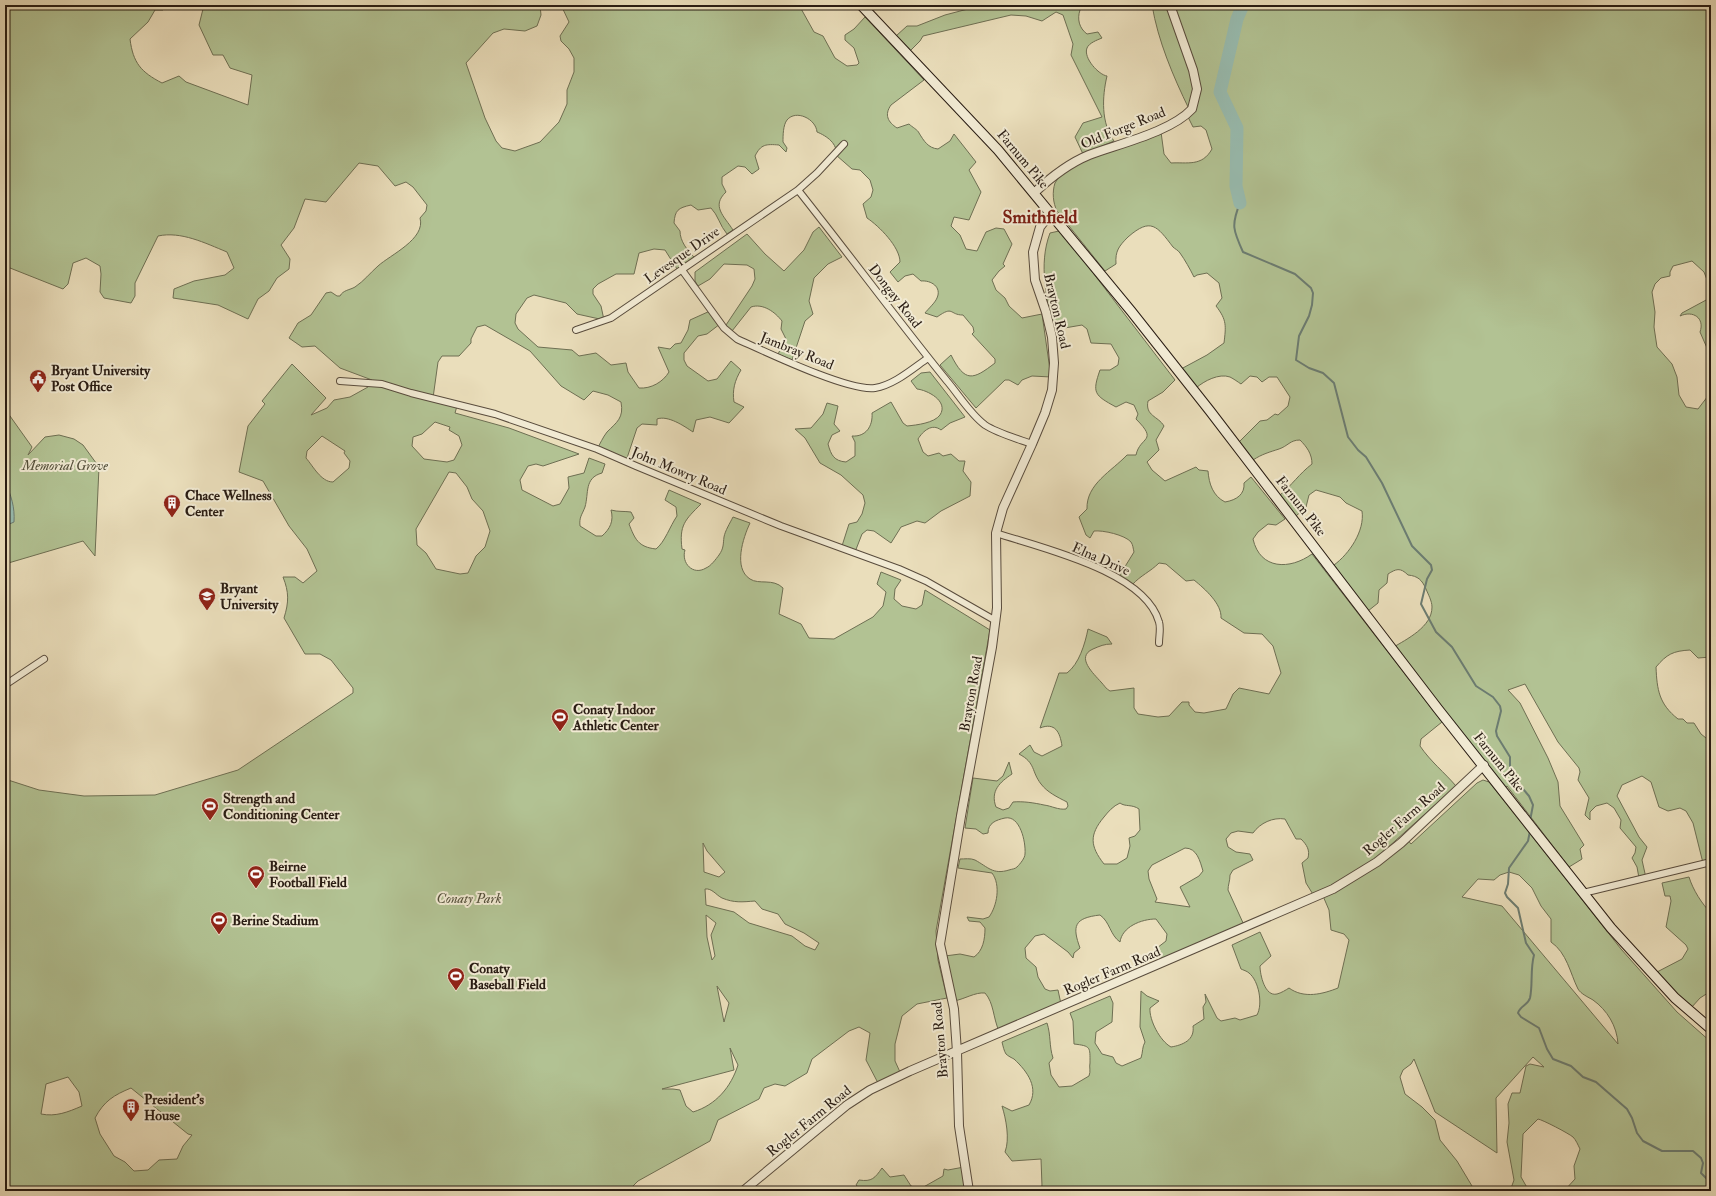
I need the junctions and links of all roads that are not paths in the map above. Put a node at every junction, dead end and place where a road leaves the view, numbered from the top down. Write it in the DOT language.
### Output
graph roads {
  1 [pos="862,5"];
  2 [pos="1170,5"];
  3 [pos="844,144"];
  4 [pos="798,190"];
  5 [pos="1034,194"];
  6 [pos="1050,214"];
  7 [pos="682,270"];
  8 [pos="576,330"];
  9 [pos="928,358"];
  10 [pos="340,381"];
  11 [pos="1032,444"];
  12 [pos="996,533"];
  13 [pos="996,621"];
  14 [pos="1160,643"];
  15 [pos="44,659"];
  16 [pos="5,685"];
  17 [pos="1484,765"];
  18 [pos="1711,862"];
  19 [pos="1583,894"];
  20 [pos="1711,1029"];
  21 [pos="957,1052"];
  22 [pos="743,1191"];
  23 [pos="969,1191"];
  1 -- 5 [label="main road, Farnum Pike"];
  2 -- 5 [label="street, Old Forge Road"];
  3 -- 4 [label="street"];
  4 -- 7 [label="street, Levesque Drive"];
  4 -- 9 [label="street, Dongay Road"];
  5 -- 6 [label="main road, Farnum Pike"];
  6 -- 11 [label="street, Brayton Road"];
  6 -- 17 [label="main road, Farnum Pike"];
  7 -- 8 [label="street, Levesque Drive"];
  7 -- 9 [label="street, Jambray Road"];
  9 -- 11 [label="street, Dongay Road"];
  10 -- 13 [label="street, John Mowry Road"];
  11 -- 12 [label="street, Brayton Road"];
  12 -- 13 [label="street, Brayton Road"];
  12 -- 14 [label="street, Elna Drive"];
  13 -- 21 [label="street, Brayton Road"];
  15 -- 16 [label="street"];
  17 -- 19 [label="main road, Farnum Pike"];
  17 -- 21 [label="street, Rogler Farm Road"];
  18 -- 19 [label="street"];
  19 -- 20 [label="main road, Farnum Pike"];
  21 -- 22 [label="street, Rogler Farm Road"];
  21 -- 23 [label="street, Brayton Road"];
}
